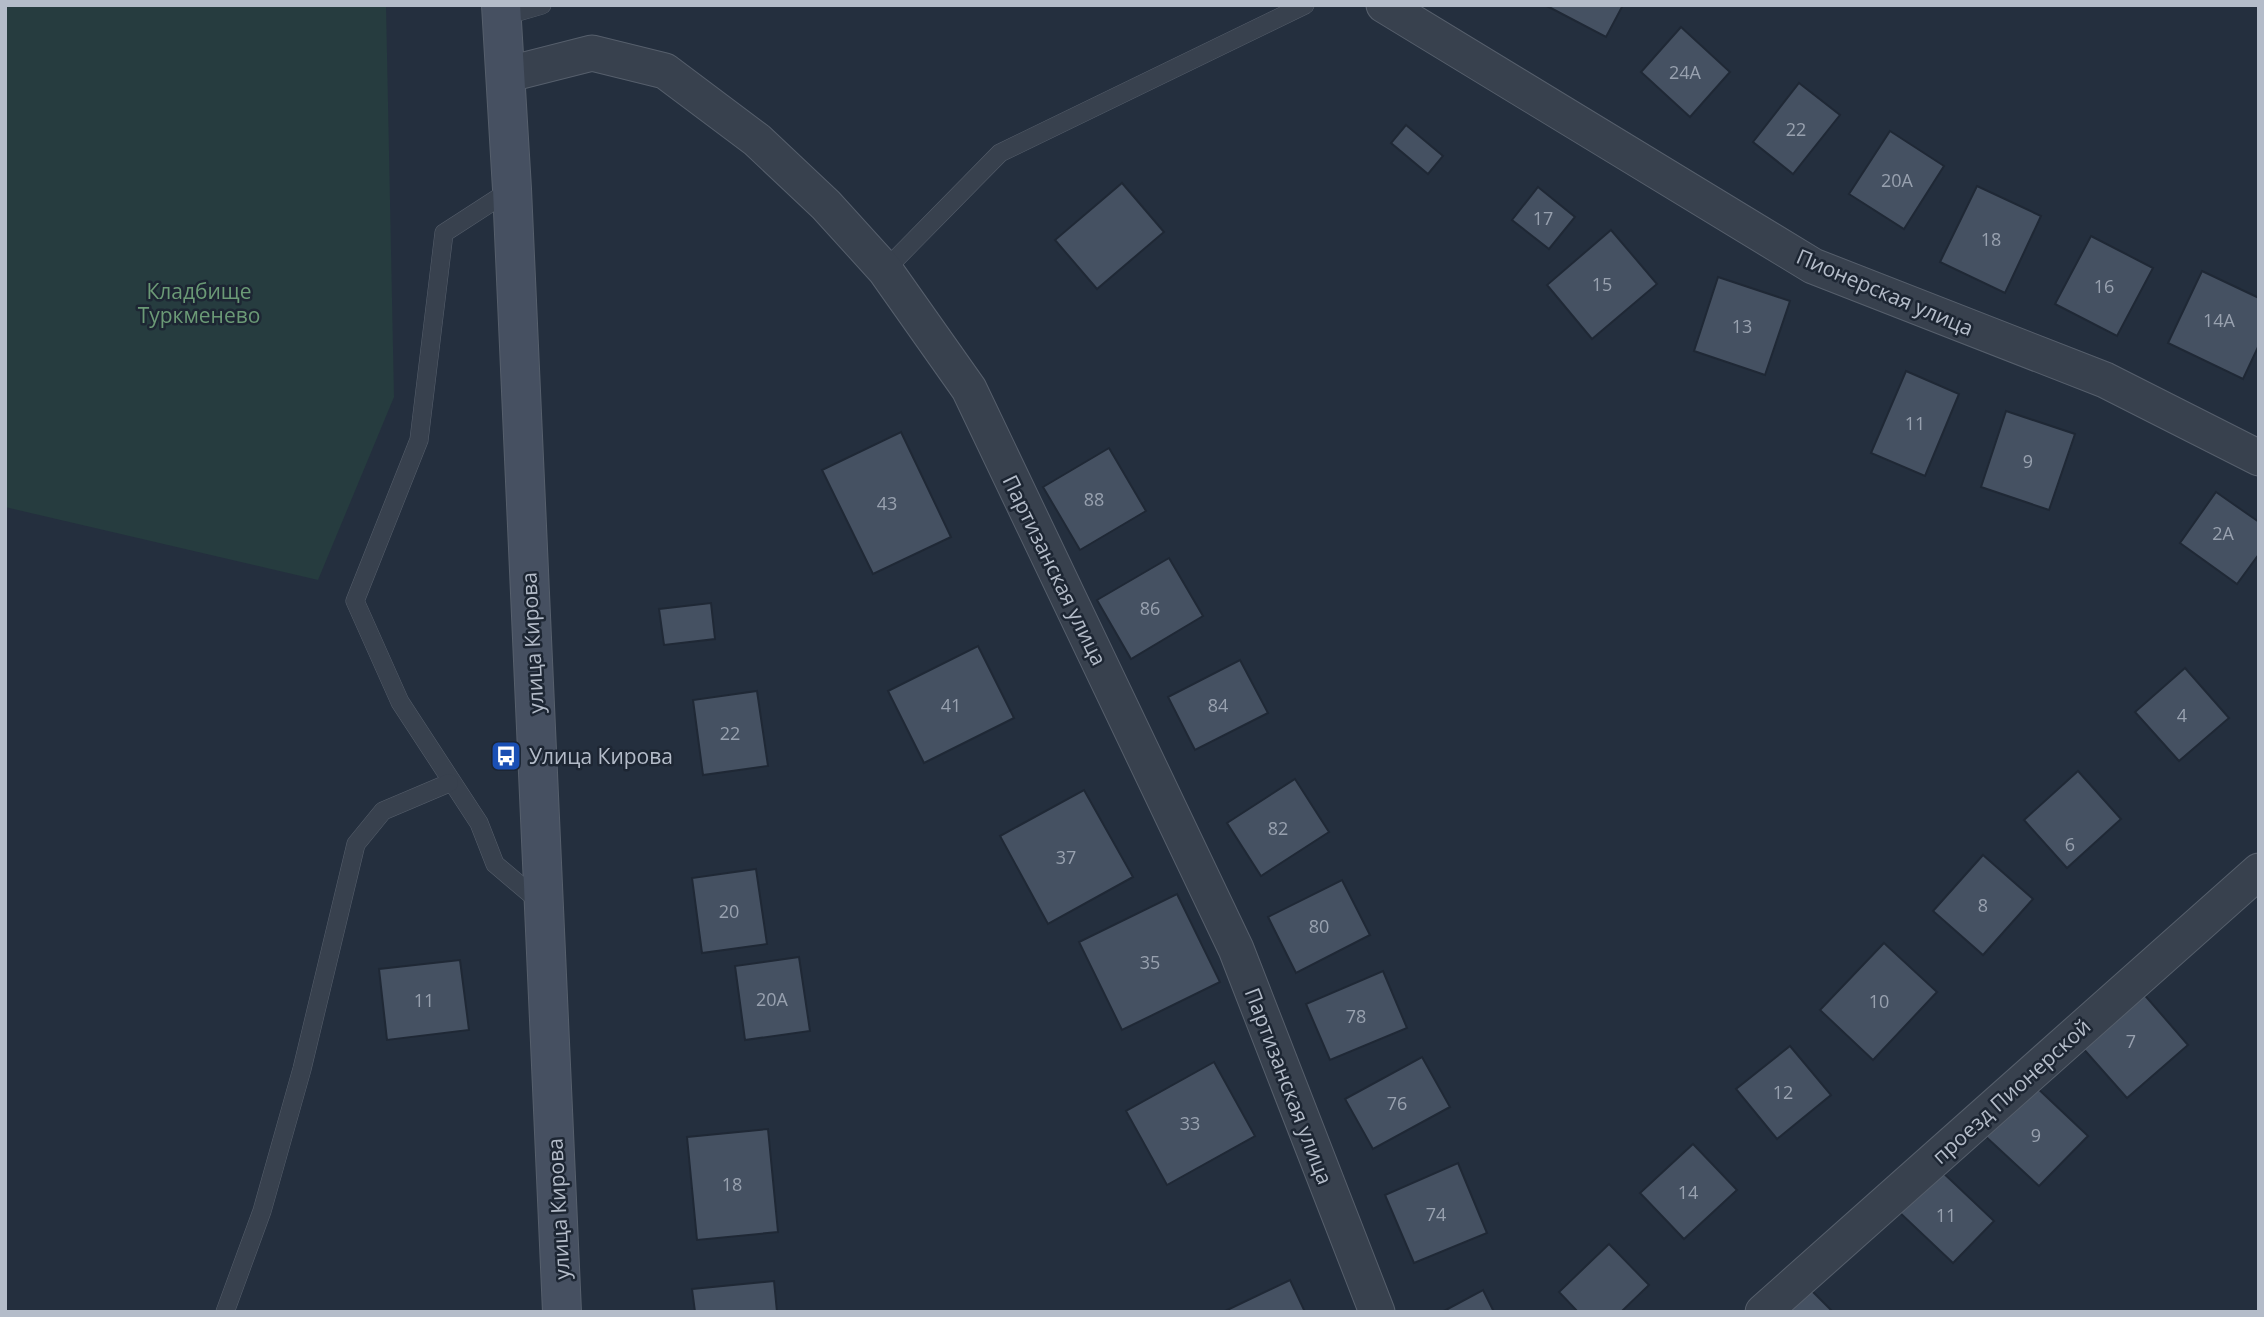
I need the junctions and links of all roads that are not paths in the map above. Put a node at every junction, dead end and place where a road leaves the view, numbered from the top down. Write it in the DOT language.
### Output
graph roads {
  1 [pos="542,5"];
  2 [pos="1305,5"];
  3 [pos="1384,5"];
  4 [pos="506,9"];
  5 [pos="504,66"];
  6 [pos="512,189"];
  7 [pos="885,271"];
  8 [pos="2259,458"];
  9 [pos="449,783"];
  10 [pos="2259,871"];
  11 [pos="544,905"];
  12 [pos="225,1312"];
  13 [pos="562,1312"];
  14 [pos="1377,1312"];
  15 [pos="1763,1312"];
  1 -- 4 [label="lane"];
  2 -- 7 [label="lane"];
  3 -- 8 [label="street, Пионерская улица"];
  4 -- 5 [label="main road, улица Кирова"];
  5 -- 6 [label="main road, улица Кирова"];
  5 -- 7 [label="street, Партизанская улица"];
  6 -- 9 [label="lane"];
  6 -- 11 [label="main road, улица Кирова"];
  7 -- 14 [label="street, Партизанская улица"];
  9 -- 11 [label="lane"];
  9 -- 12 [label="lane"];
  10 -- 15 [label="street, проезд Пионерской"];
  11 -- 13 [label="main road, улица Кирова"];
}
